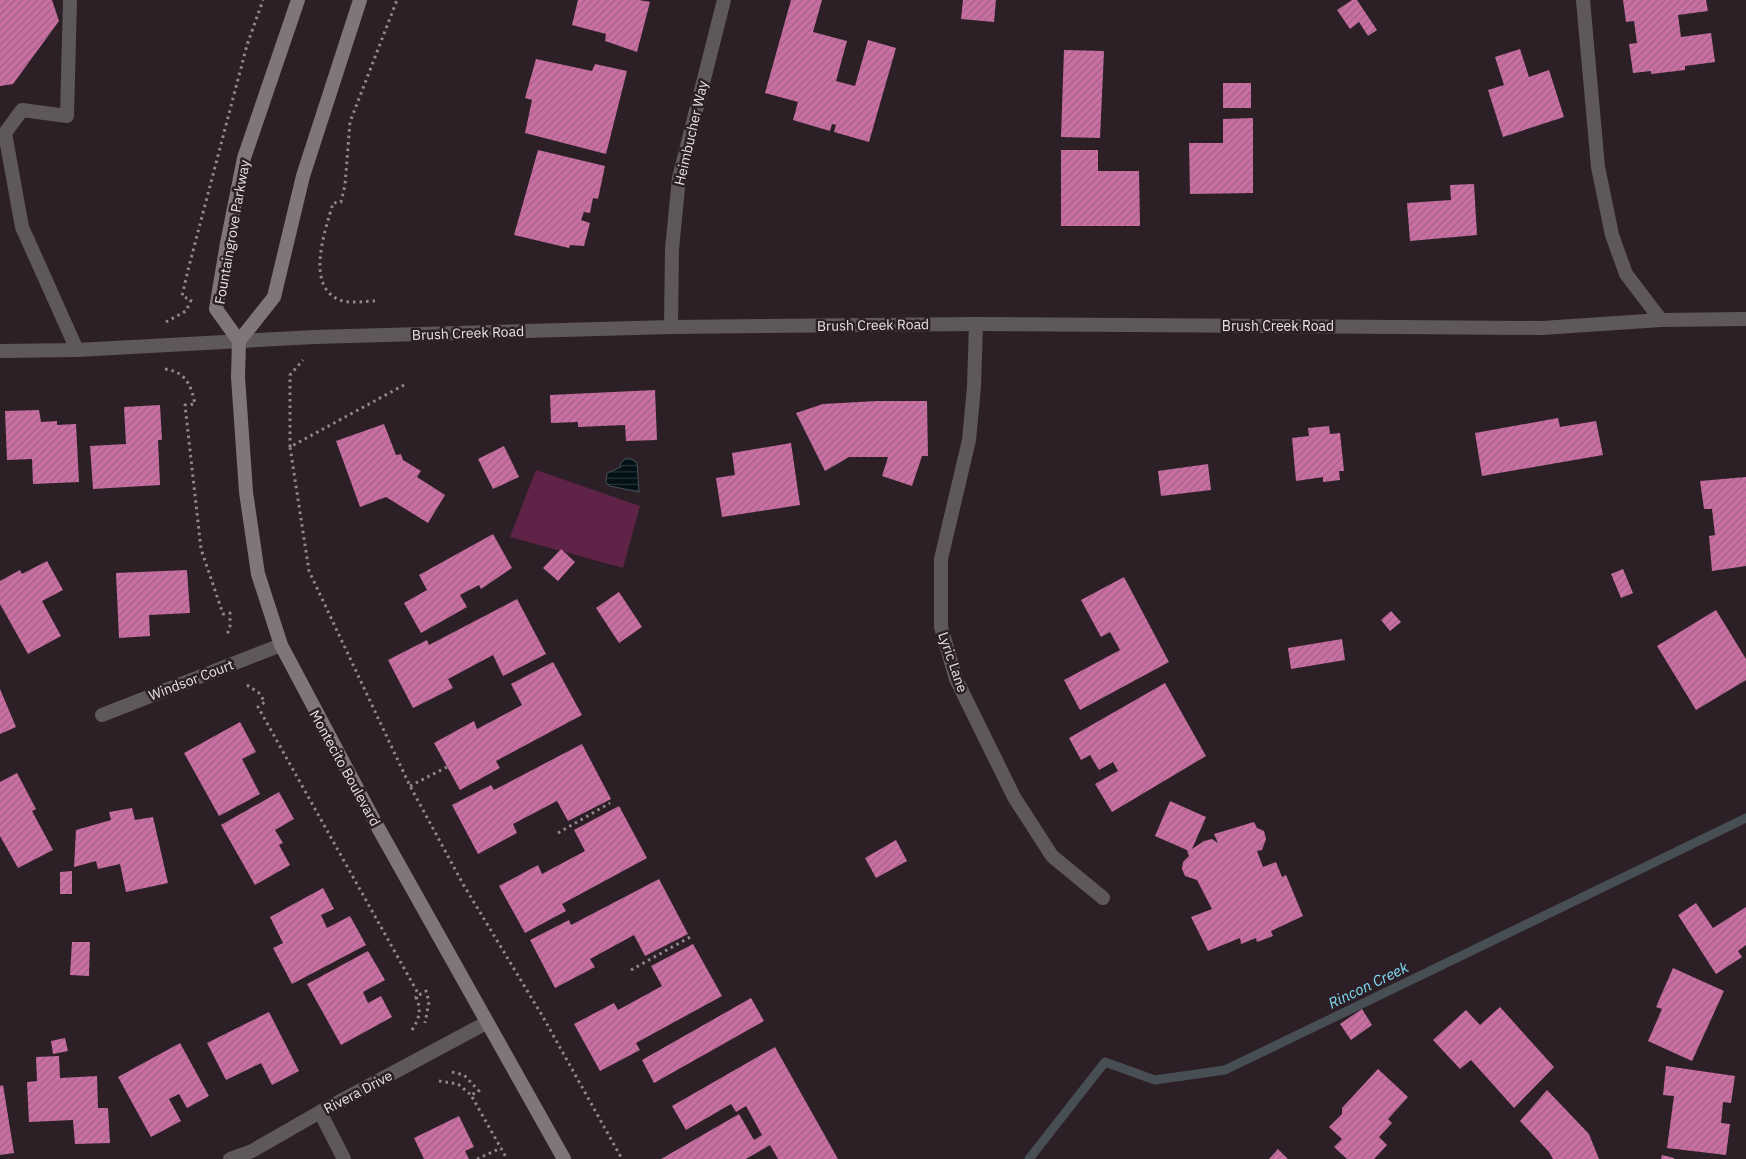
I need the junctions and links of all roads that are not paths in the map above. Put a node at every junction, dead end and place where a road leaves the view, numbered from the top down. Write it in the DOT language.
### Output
graph roads {
  1 [pos="70,0"];
  2 [pos="298,0"];
  3 [pos="360,0"];
  4 [pos="724,0"];
  5 [pos="1583,0"];
  6 [pos="1746,319"];
  7 [pos="1660,320"];
  8 [pos="976,324"];
  9 [pos="671,327"];
  10 [pos="239,341"];
  11 [pos="0,350"];
  12 [pos="77,350"];
  13 [pos="281,645"];
  14 [pos="102,715"];
  15 [pos="1103,898"];
  16 [pos="486,1023"];
  17 [pos="320,1112"];
  18 [pos="230,1159"];
  19 [pos="344,1159"];
  20 [pos="564,1159"];
  1 -- 12 [label="street"];
  2 -- 10 [label="main road, Fountaingrove Parkway"];
  3 -- 10 [label="main road"];
  4 -- 9 [label="street, Heimbucher Way"];
  5 -- 7 [label="street"];
  6 -- 7 [label="street, Brush Creek Road"];
  7 -- 8 [label="street, Brush Creek Road"];
  8 -- 9 [label="street, Brush Creek Road"];
  8 -- 15 [label="street, Lyric Lane"];
  9 -- 10 [label="street, Brush Creek Road"];
  10 -- 12 [label="street, Brush Creek Road"];
  10 -- 13 [label="main road, Montecito Boulevard"];
  11 -- 12 [label="street, Brush Creek Road"];
  13 -- 14 [label="street, Windsor Court"];
  13 -- 16 [label="main road, Montecito Boulevard"];
  16 -- 17 [label="street, Rivera Drive"];
  16 -- 20 [label="main road, Montecito Boulevard"];
  17 -- 18 [label="street, Rivera Drive"];
  17 -- 19 [label="street"];
}
